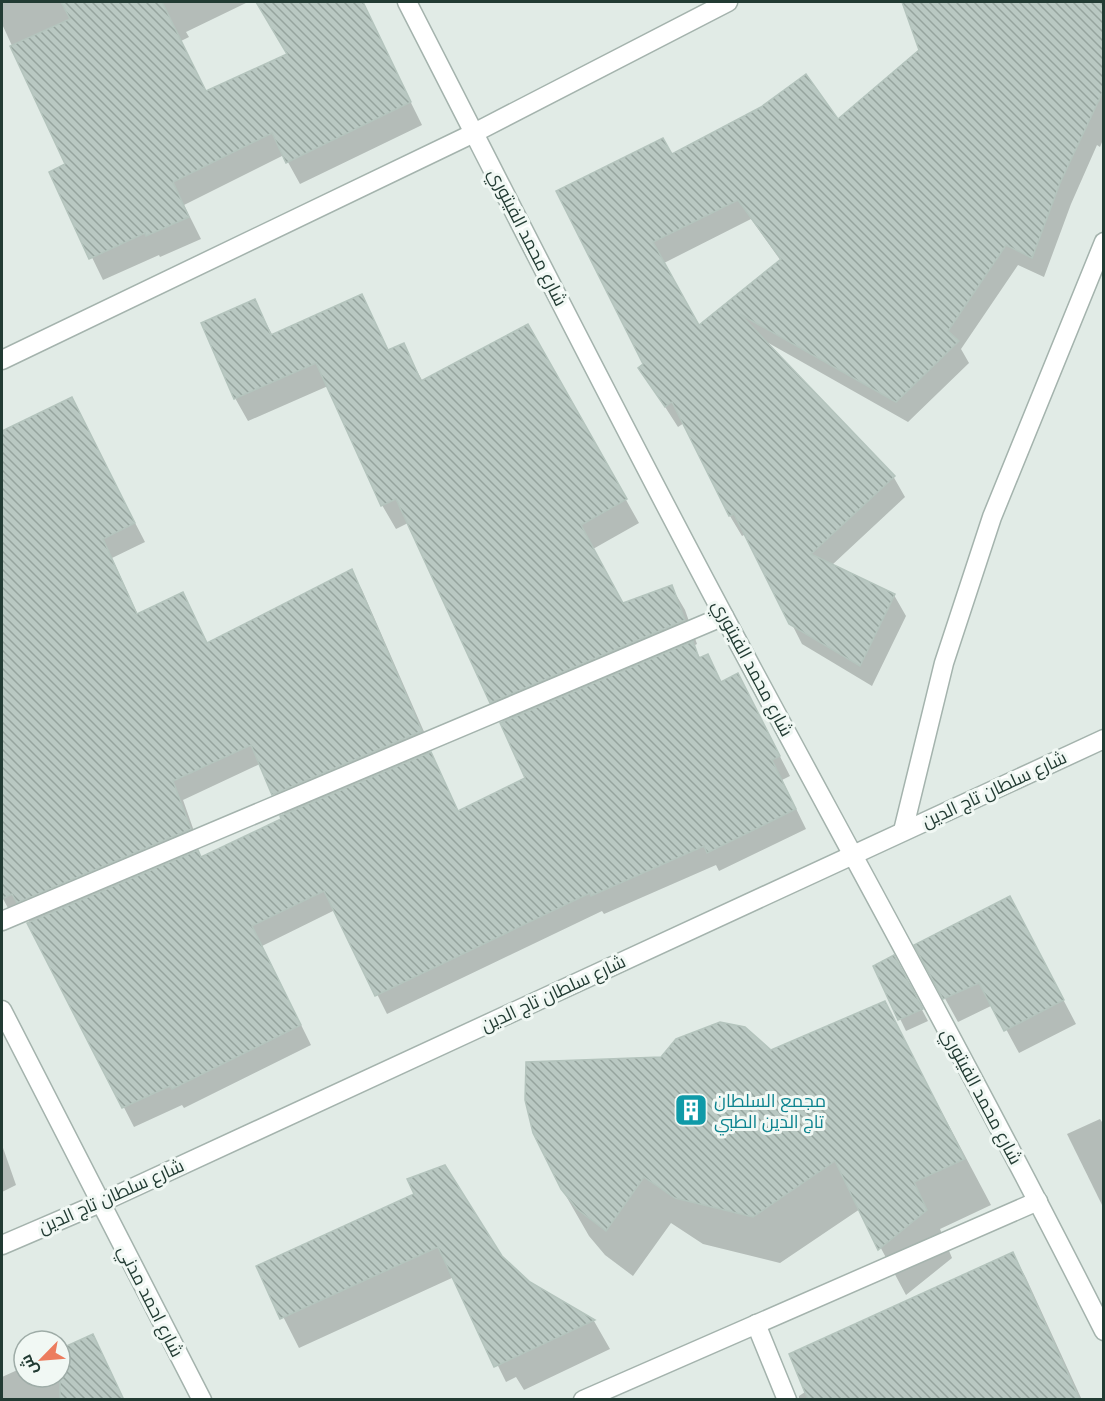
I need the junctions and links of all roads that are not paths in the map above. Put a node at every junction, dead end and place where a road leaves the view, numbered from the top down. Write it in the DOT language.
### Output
graph roads {
  1 [pos="407,2"];
  2 [pos="728,2"];
  3 [pos="474,133"];
  4 [pos="1104,242"];
  5 [pos="2,360"];
  6 [pos="724,616"];
  7 [pos="1104,739"];
  8 [pos="903,831"];
  9 [pos="854,853"];
  10 [pos="2,921"];
  11 [pos="2,1010"];
  12 [pos="1038,1201"];
  13 [pos="100,1203"];
  14 [pos="2,1245"];
  15 [pos="756,1324"];
  16 [pos="1104,1331"];
  17 [pos="202,1400"];
  18 [pos="583,1400"];
  19 [pos="787,1400"];
  1 -- 3 [label="street, شارع محمد الفيتوري"];
  2 -- 3 [label="street"];
  3 -- 5 [label="street"];
  3 -- 6 [label="street, شارع محمد الفيتوري"];
  4 -- 8 [label="street"];
  6 -- 9 [label="street, شارع محمد الفيتوري"];
  6 -- 10 [label="street"];
  7 -- 8 [label="street, شارع سلطان تاج الدين"];
  8 -- 9 [label="street, شارع سلطان تاج الدين"];
  9 -- 12 [label="street, شارع محمد الفيتوري"];
  9 -- 13 [label="street, شارع سلطان تاج الدين"];
  11 -- 13 [label="street, شارع احمد مدني"];
  12 -- 15 [label="street"];
  12 -- 16 [label="street, شارع محمد الفيتوري"];
  13 -- 14 [label="street, شارع سلطان تاج الدين"];
  13 -- 17 [label="street, شارع احمد مدني"];
  15 -- 18 [label="street"];
  15 -- 19 [label="street"];
}
